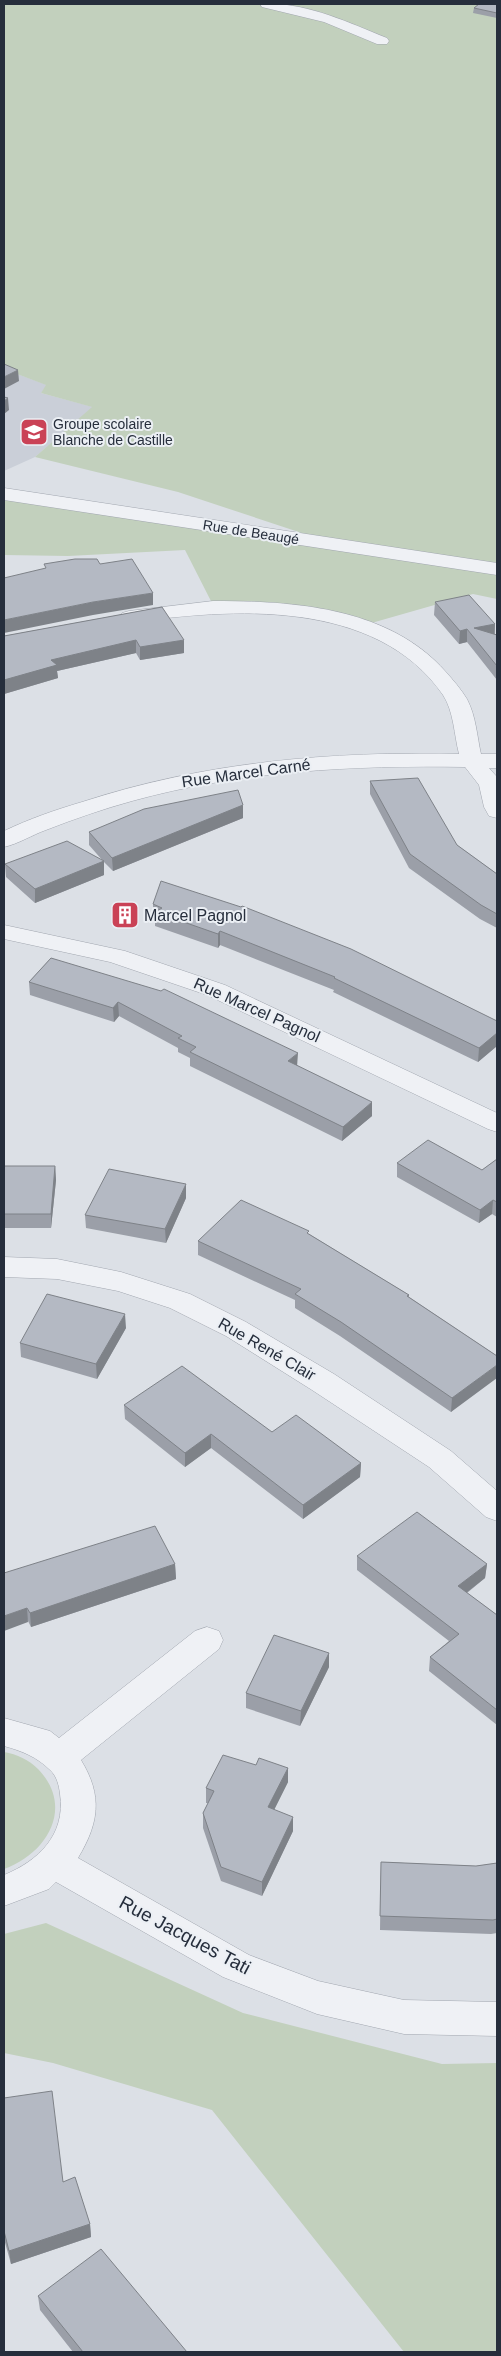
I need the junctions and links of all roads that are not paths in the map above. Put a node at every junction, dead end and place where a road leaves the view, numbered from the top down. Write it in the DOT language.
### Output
graph roads {
  1 [pos="267,4"];
  2 [pos="382,41"];
  3 [pos="4,494"];
  4 [pos="497,569"];
  5 [pos="109,620"];
  6 [pos="472,760"];
  7 [pos="497,761"];
  8 [pos="497,811"];
  9 [pos="4,840"];
  10 [pos="4,932"];
  11 [pos="497,1123"];
  12 [pos="4,1266"];
  13 [pos="497,1509"];
  14 [pos="207,1640"];
  15 [pos="4,1732"];
  16 [pos="59,1758"];
  17 [pos="55,1863"];
  18 [pos="4,1891"];
  19 [pos="497,2019"];
  1 -- 2 [label="street"];
  3 -- 4 [label="street, Rue de Beaugé"];
  5 -- 6 [label="street"];
  6 -- 7 [label="street, Rue Marcel Carné"];
  6 -- 8 [label="street"];
  6 -- 9 [label="street, Rue Marcel Carné"];
  10 -- 11 [label="street, Rue Marcel Pagnol"];
  12 -- 13 [label="street, Rue René Clair"];
  14 -- 16 [label="street"];
  15 -- 16 [label="street"];
  16 -- 17 [label="street"];
  17 -- 18 [label="street"];
  17 -- 19 [label="street, Rue Jacques Tati"];
}
